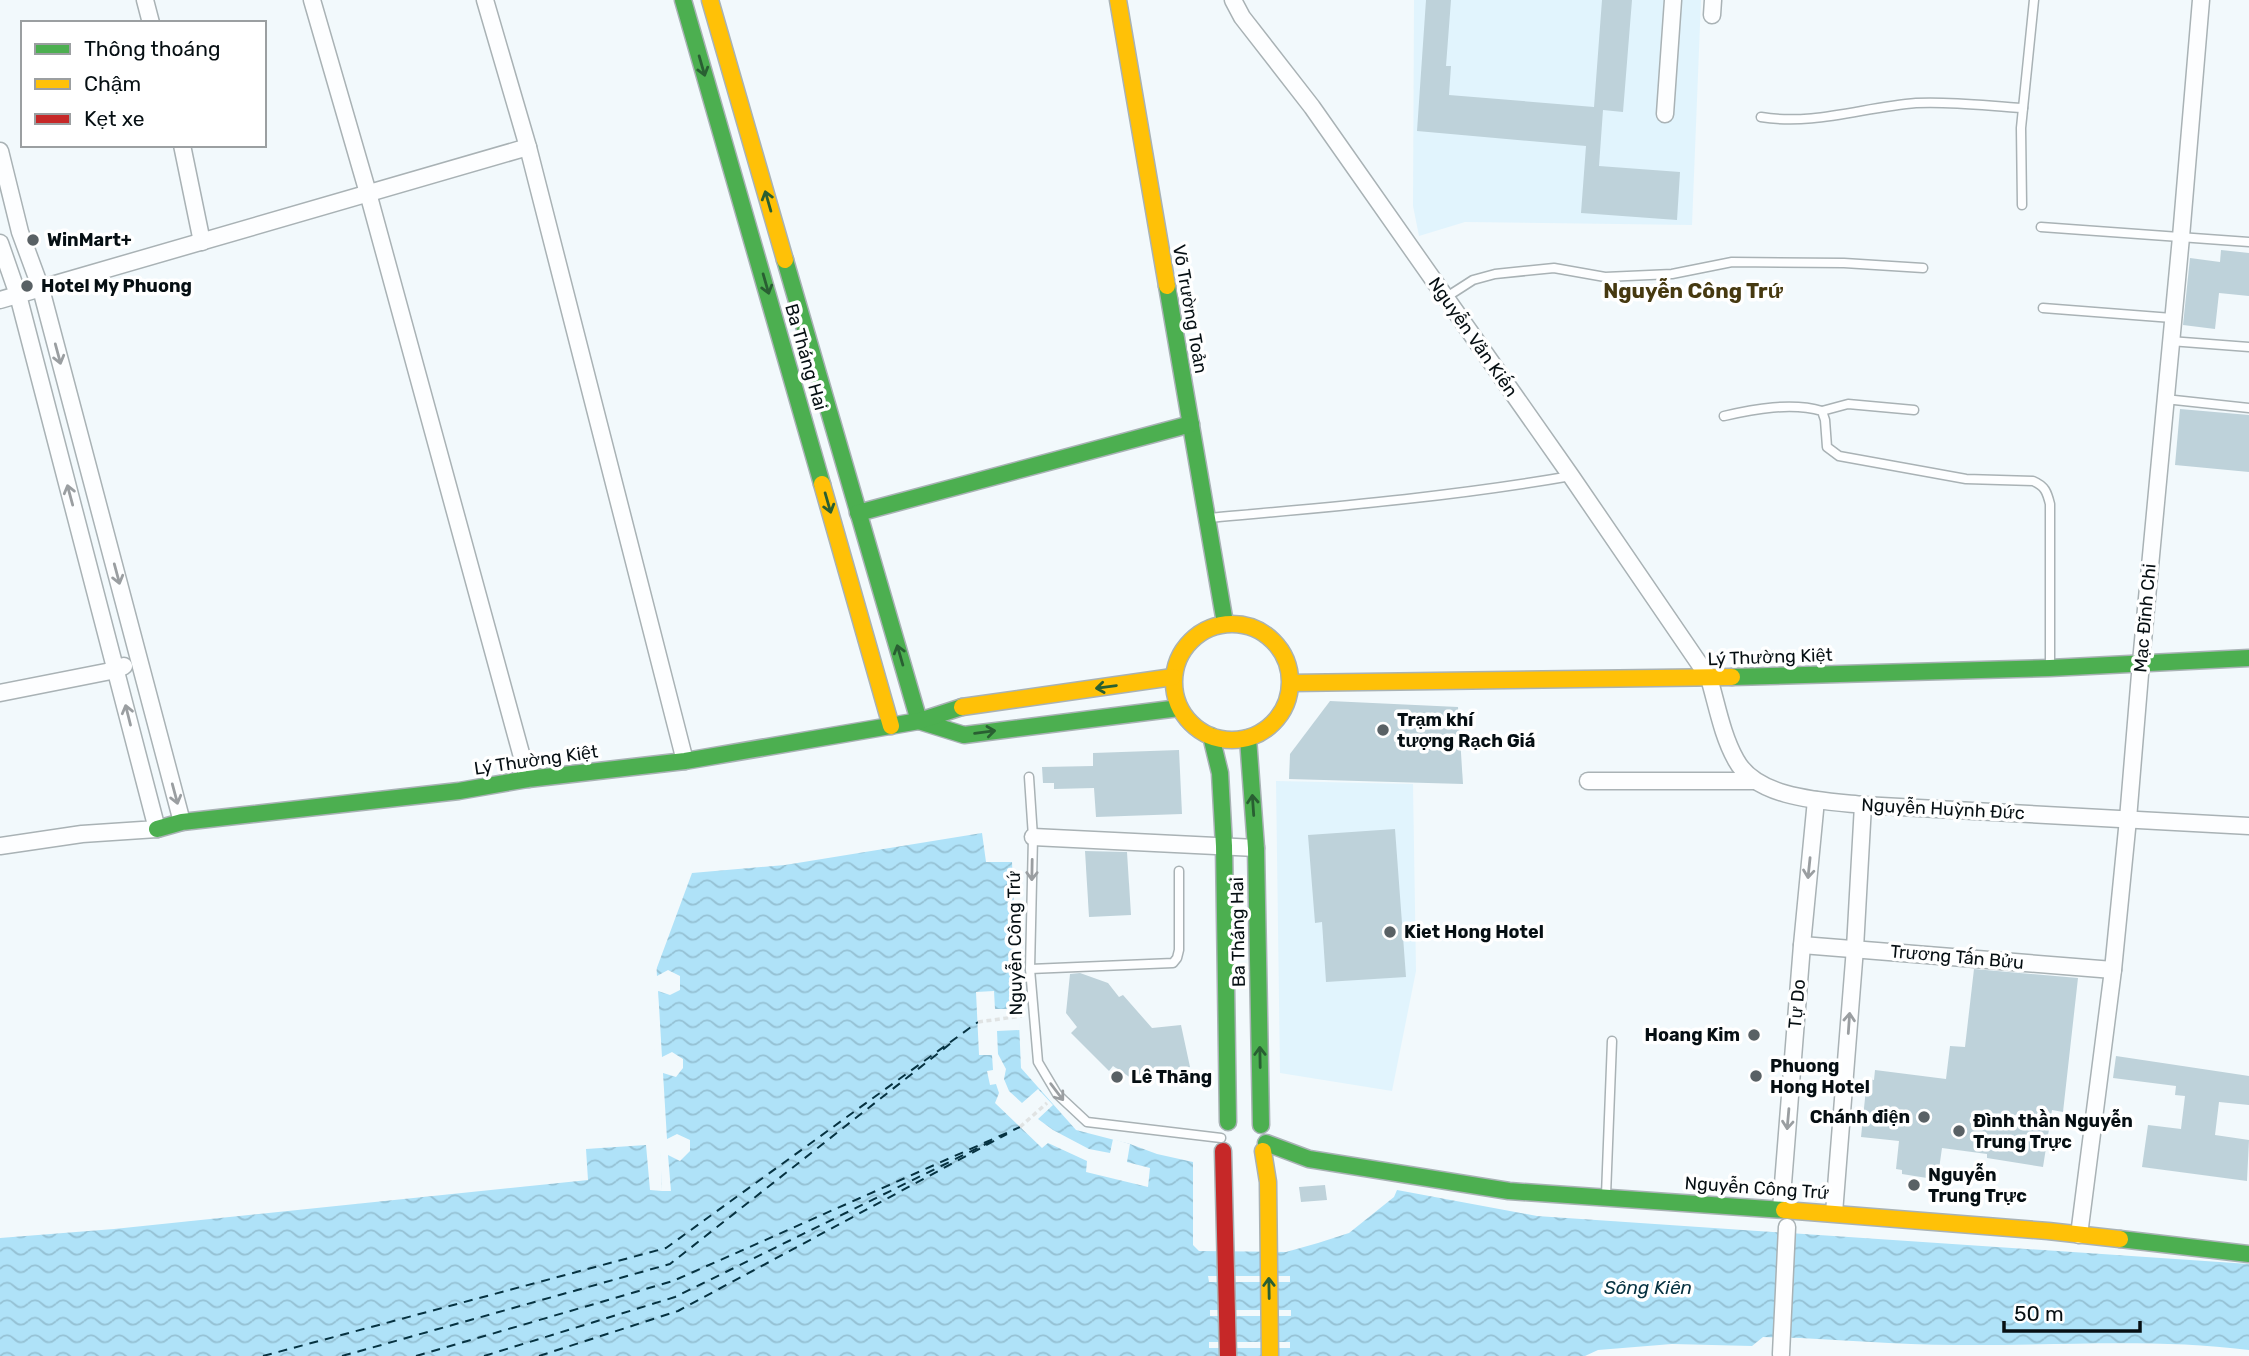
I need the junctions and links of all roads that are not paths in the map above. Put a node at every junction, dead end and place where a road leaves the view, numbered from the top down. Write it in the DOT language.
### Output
graph roads {
  1 [pos="145,0"];
  2 [pos="312,0"];
  3 [pos="485,0"];
  4 [pos="683,0"];
  5 [pos="710,0"];
  6 [pos="1118,0"];
  7 [pos="1233,0"];
  8 [pos="1673,0"];
  9 [pos="2034,0"];
  10 [pos="2201,0"];
  11 [pos="150,21"];
  12 [pos="2023,108"];
  13 [pos="1665,114"];
  14 [pos="1761,117"];
  15 [pos="182,147"];
  16 [pos="528,147"];
  17 [pos="0,151"];
  18 [pos="368,193"];
  19 [pos="2022,205"];
  20 [pos="2041,227"];
  21 [pos="2181,237"];
  22 [pos="202,242"];
  23 [pos="2249,242"];
  24 [pos="0,243"];
  25 [pos="782,250"];
  26 [pos="757,255"];
  27 [pos="1923,268"];
  28 [pos="41,289"];
  29 [pos="18,295"];
  30 [pos="1445,298"];
  31 [pos="0,300"];
  32 [pos="2043,308"];
  33 [pos="2172,318"];
  34 [pos="2170,341"];
  35 [pos="2249,347"];
  36 [pos="2165,399"];
  37 [pos="2249,408"];
  38 [pos="1914,410"];
  39 [pos="1822,411"];
  40 [pos="1724,416"];
  41 [pos="1191,424"];
  42 [pos="1571,476"];
  43 [pos="858,513"];
  44 [pos="1206,518"];
  45 [pos="1225,624"];
  46 [pos="2249,658"];
  47 [pos="139,659"];
  48 [pos="2141,662"];
  49 [pos="2050,668"];
  50 [pos="116,670"];
  51 [pos="1173,677"];
  52 [pos="1709,678"];
  53 [pos="1291,683"];
  54 [pos="0,693"];
  55 [pos="1179,708"];
  56 [pos="919,721"];
  57 [pos="891,726"];
  58 [pos="1211,736"];
  59 [pos="1248,738"];
  60 [pos="685,761"];
  61 [pos="1029,778"];
  62 [pos="528,779"];
  63 [pos="1588,781"];
  64 [pos="1753,781"];
  65 [pos="1816,800"];
  66 [pos="1863,805"];
  67 [pos="2129,820"];
  68 [pos="182,822"];
  69 [pos="2249,826"];
  70 [pos="157,829"];
  71 [pos="1033,837"];
  72 [pos="0,846"];
  73 [pos="1224,846"];
  74 [pos="1256,848"];
  75 [pos="1179,871"];
  76 [pos="1802,945"];
  77 [pos="1855,948"];
  78 [pos="1030,969"];
  79 [pos="2113,970"];
  80 [pos="1612,1041"];
  81 [pos="1228,1122"];
  82 [pos="1261,1125"];
  83 [pos="1222,1144"];
  84 [pos="1265,1147"];
  85 [pos="1606,1198"];
  86 [pos="1780,1209"];
  87 [pos="1834,1213"];
  88 [pos="1787,1227"];
  89 [pos="2079,1235"];
  90 [pos="2249,1254"];
  91 [pos="1781,1354"];
  92 [pos="1228,1356"];
  93 [pos="1270,1356"];
  1 -- 11 [label="street"];
  2 -- 18 [label="street"];
  3 -- 16 [label="street"];
  4 -- 26 [label="street, Ba Tháng Hai, one-way"];
  25 -- 5 [label="street, Ba Tháng Hai, one-way"];
  6 -- 41 [label="street, Võ Trường Toản"];
  7 -- 30 [label="street, Nguyễn Văn Kiến"];
  8 -- 13 [label="street"];
  9 -- 12 [label="lane"];
  10 -- 21 [label="street, Mạc Đĩnh Chi"];
  12 -- 14 [label="lane"];
  12 -- 19 [label="lane"];
  15 -- 22 [label="street"];
  16 -- 18 [label="street"];
  16 -- 60 [label="street"];
  17 -- 28 [label="street"];
  18 -- 22 [label="street"];
  18 -- 62 [label="street"];
  20 -- 21 [label="lane"];
  21 -- 23 [label="lane"];
  21 -- 33 [label="street, Mạc Đĩnh Chi"];
  22 -- 28 [label="street"];
  24 -- 29 [label="street"];
  25 -- 26 [label="street"];
  25 -- 43 [label="street, Ba Tháng Hai"];
  26 -- 57 [label="street, Ba Tháng Hai, one-way"];
  27 -- 30 [label="lane"];
  28 -- 29 [label="street"];
  28 -- 47 [label="street, one-way"];
  29 -- 31 [label="street"];
  50 -- 29 [label="street, one-way"];
  30 -- 42 [label="street, Nguyễn Văn Kiến"];
  32 -- 33 [label="lane"];
  33 -- 34 [label="street, Mạc Đĩnh Chi"];
  34 -- 35 [label="lane"];
  34 -- 36 [label="street, Mạc Đĩnh Chi"];
  36 -- 37 [label="lane"];
  36 -- 48 [label="street, Mạc Đĩnh Chi"];
  38 -- 39 [label="lane"];
  39 -- 40 [label="lane"];
  39 -- 49 [label="lane"];
  41 -- 43 [label="street"];
  41 -- 44 [label="street, Võ Trường Toản"];
  42 -- 44 [label="lane"];
  42 -- 52 [label="street, Nguyễn Văn Kiến"];
  56 -- 43 [label="street, Ba Tháng Hai, one-way"];
  44 -- 45 [label="street, Võ Trường Toản"];
  45 -- 51 [label="street"];
  45 -- 53 [label="street"];
  46 -- 48 [label="street, Lý Thường Kiệt"];
  47 -- 50 [label="street"];
  47 -- 68 [label="street, one-way"];
  48 -- 49 [label="street, Lý Thường Kiệt"];
  48 -- 67 [label="street, Mạc Đĩnh Chi"];
  49 -- 52 [label="street, Lý Thường Kiệt"];
  50 -- 54 [label="street"];
  70 -- 50 [label="street, one-way"];
  51 -- 55 [label="street"];
  51 -- 56 [label="street, Lý Thường Kiệt, one-way"];
  52 -- 53 [label="street, Lý Thường Kiệt"];
  52 -- 64 [label="street"];
  53 -- 59 [label="street"];
  56 -- 55 [label="street, one-way"];
  55 -- 58 [label="street"];
  56 -- 57 [label="street, Lý Thường Kiệt"];
  57 -- 60 [label="street, Lý Thường Kiệt"];
  58 -- 59 [label="street"];
  58 -- 73 [label="street, Ba Tháng Hai"];
  74 -- 59 [label="street, Ba Tháng Hai, one-way"];
  60 -- 62 [label="street, Lý Thường Kiệt"];
  61 -- 71 [label="lane, Nguyễn Công Trứ"];
  62 -- 68 [label="street, Lý Thường Kiệt"];
  63 -- 64 [label="street"];
  64 -- 65 [label="street, Nguyễn Huỳnh Đức"];
  65 -- 66 [label="street, Nguyễn Huỳnh Đức"];
  65 -- 76 [label="street, Tự Do, one-way"];
  66 -- 67 [label="street, Nguyễn Huỳnh Đức"];
  66 -- 77 [label="street"];
  67 -- 69 [label="street, Nguyễn Huỳnh Đức"];
  67 -- 79 [label="street, Mạc Đĩnh Chi"];
  68 -- 70 [label="street, Lý Thường Kiệt"];
  70 -- 72 [label="street"];
  71 -- 73 [label="street"];
  71 -- 78 [label="lane, Nguyễn Công Trứ, one-way"];
  73 -- 74 [label="street"];
  73 -- 81 [label="street, Ba Tháng Hai"];
  82 -- 74 [label="street, Ba Tháng Hai, one-way"];
  75 -- 78 [label="lane"];
  76 -- 77 [label="street, Trương Tấn Bửu"];
  76 -- 86 [label="street, Tự Do, one-way"];
  77 -- 79 [label="street, Trương Tấn Bửu"];
  87 -- 77 [label="street, one-way"];
  78 -- 83 [label="lane, Nguyễn Công Trứ, one-way"];
  79 -- 89 [label="street, Mạc Đĩnh Chi"];
  80 -- 85 [label="lane"];
  81 -- 82 [label="street"];
  81 -- 83 [label="street"];
  82 -- 84 [label="street"];
  83 -- 84 [label="street"];
  83 -- 92 [label="street"];
  84 -- 85 [label="street, Nguyễn Công Trứ"];
  93 -- 84 [label="street, one-way"];
  85 -- 86 [label="street, Nguyễn Công Trứ"];
  86 -- 87 [label="street, Nguyễn Công Trứ"];
  87 -- 89 [label="street, Nguyễn Công Trứ"];
  88 -- 91 [label="street"];
  89 -- 90 [label="street, Nguyễn Công Trứ"];
}
